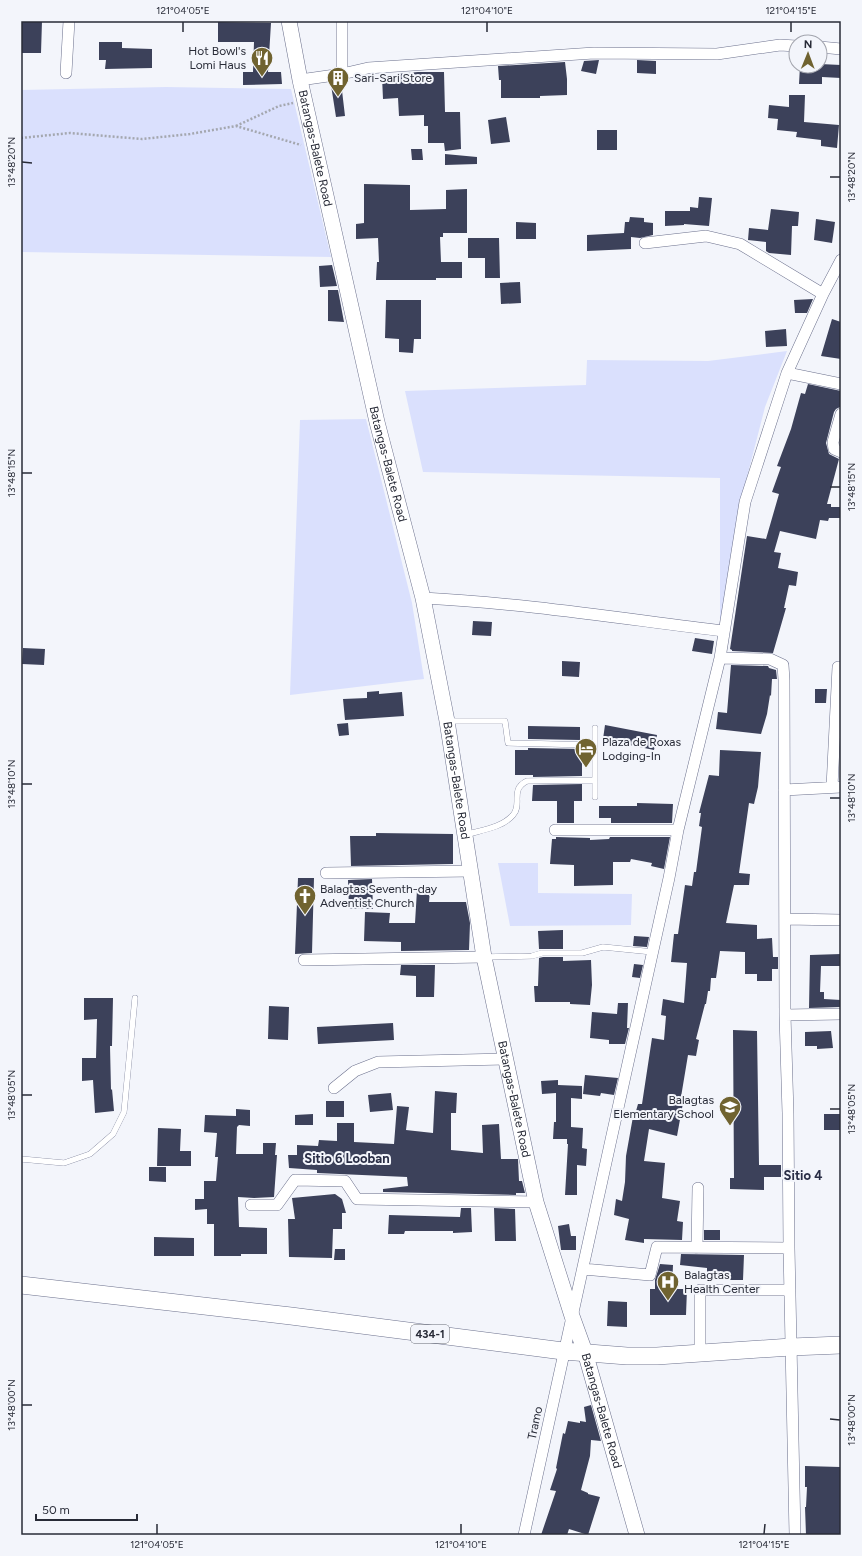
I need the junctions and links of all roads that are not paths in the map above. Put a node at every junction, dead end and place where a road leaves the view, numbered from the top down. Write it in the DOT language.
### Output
graph roads {
  1 [pos="69,21"];
  2 [pos="289,21"];
  3 [pos="342,21"];
  4 [pos="788,46"];
  5 [pos="828,48"];
  6 [pos="841,49"];
  7 [pos="66,73"];
  8 [pos="342,74"];
  9 [pos="300,80"];
  10 [pos="645,243"];
  11 [pos="841,260"];
  12 [pos="823,294"];
  13 [pos="787,373"];
  14 [pos="841,384"];
  15 [pos="841,414"];
  16 [pos="841,452"];
  17 [pos="423,598"];
  18 [pos="724,631"];
  19 [pos="720,658"];
  20 [pos="841,667"];
  21 [pos="447,721"];
  22 [pos="595,728"];
  23 [pos="595,745"];
  24 [pos="595,780"];
  25 [pos="836,787"];
  26 [pos="784,790"];
  27 [pos="595,796"];
  28 [pos="555,830"];
  29 [pos="678,830"];
  30 [pos="465,835"];
  31 [pos="471,871"];
  32 [pos="326,873"];
  33 [pos="786,919"];
  34 [pos="841,920"];
  35 [pos="653,952"];
  36 [pos="484,957"];
  37 [pos="304,960"];
  38 [pos="135,998"];
  39 [pos="841,1014"];
  40 [pos="785,1016"];
  41 [pos="505,1059"];
  42 [pos="334,1088"];
  43 [pos="21,1159"];
  44 [pos="698,1188"];
  45 [pos="536,1202"];
  46 [pos="251,1205"];
  47 [pos="697,1248"];
  48 [pos="789,1248"];
  49 [pos="583,1270"];
  50 [pos="21,1285"];
  51 [pos="790,1290"];
  52 [pos="572,1316"];
  53 [pos="841,1345"];
  54 [pos="791,1347"];
  55 [pos="563,1351"];
  56 [pos="585,1352"];
  57 [pos="700,1353"];
  58 [pos="524,1535"];
  59 [pos="638,1535"];
  60 [pos="795,1535"];
  1 -- 7 [label="street"];
  2 -- 9 [label="main road, Batangas-Balete Road"];
  3 -- 8 [label="street"];
  4 -- 8 [label="street"];
  5 -- 6 [label="street"];
  8 -- 9 [label="street"];
  9 -- 17 [label="main road, Batangas-Balete Road"];
  10 -- 12 [label="street"];
  11 -- 12 [label="street, Tramo"];
  12 -- 13 [label="street, Tramo"];
  13 -- 14 [label="street"];
  13 -- 18 [label="street, Tramo"];
  15 -- 16 [label="street"];
  17 -- 18 [label="street"];
  17 -- 21 [label="main road, Batangas-Balete Road"];
  18 -- 19 [label="street, Tramo"];
  19 -- 26 [label="street"];
  19 -- 29 [label="street, Tramo"];
  20 -- 25 [label="street"];
  21 -- 23 [label="lane"];
  21 -- 30 [label="main road, Batangas-Balete Road"];
  22 -- 23 [label="lane"];
  23 -- 24 [label="lane"];
  24 -- 27 [label="lane"];
  24 -- 30 [label="lane"];
  25 -- 26 [label="street"];
  26 -- 33 [label="street"];
  28 -- 29 [label="street"];
  29 -- 35 [label="street, Tramo"];
  30 -- 31 [label="main road, Batangas-Balete Road"];
  31 -- 32 [label="street"];
  31 -- 36 [label="main road, Batangas-Balete Road"];
  33 -- 34 [label="street"];
  33 -- 40 [label="street"];
  35 -- 36 [label="lane"];
  35 -- 49 [label="street, Tramo"];
  36 -- 37 [label="street"];
  36 -- 41 [label="main road, Batangas-Balete Road"];
  38 -- 43 [label="lane"];
  39 -- 40 [label="street"];
  40 -- 48 [label="street"];
  41 -- 42 [label="street"];
  41 -- 45 [label="main road, Batangas-Balete Road"];
  44 -- 47 [label="street"];
  45 -- 46 [label="street"];
  45 -- 52 [label="main road, Batangas-Balete Road"];
  47 -- 48 [label="street"];
  47 -- 49 [label="street"];
  48 -- 51 [label="street"];
  49 -- 52 [label="street, Tramo"];
  50 -- 55 [label="main road, 434-1"];
  51 -- 54 [label="street"];
  51 -- 57 [label="street"];
  52 -- 55 [label="street, Tramo"];
  52 -- 56 [label="main road, Batangas-Balete Road"];
  53 -- 54 [label="main road, 434-1"];
  54 -- 57 [label="main road, 434-1"];
  54 -- 60 [label="street"];
  55 -- 56 [label="main road, 434-1"];
  55 -- 58 [label="street, Tramo"];
  56 -- 57 [label="main road, 434-1"];
  56 -- 59 [label="main road, Batangas-Balete Road"];
}
